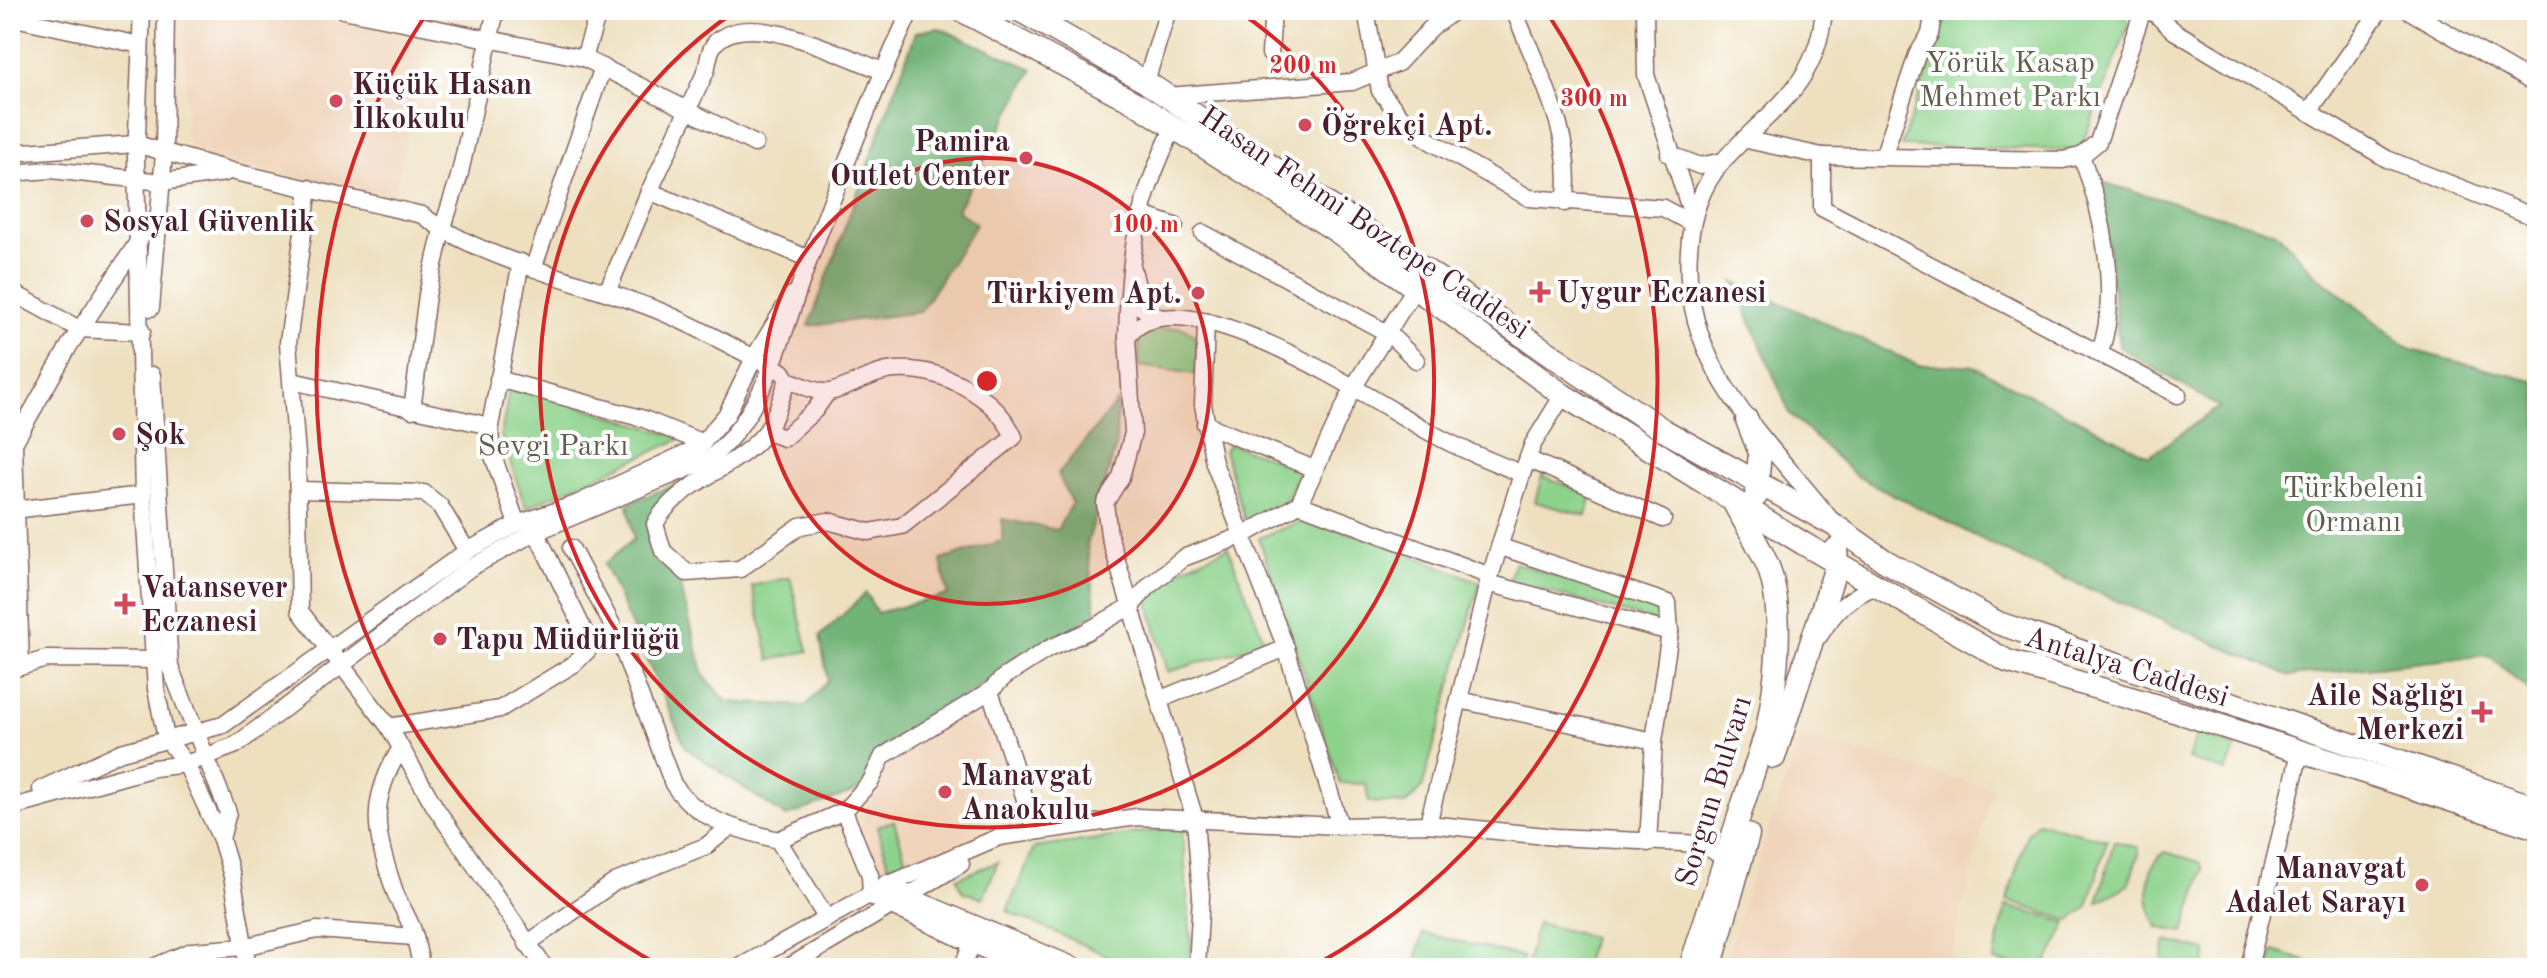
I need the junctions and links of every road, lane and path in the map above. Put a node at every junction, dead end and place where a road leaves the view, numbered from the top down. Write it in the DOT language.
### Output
graph roads {
  1 [pos="142,10"];
  2 [pos="166,10"];
  3 [pos="343,10"];
  4 [pos="496,10"];
  5 [pos="599,10"];
  6 [pos="911,10"];
  7 [pos="961,10"];
  8 [pos="1019,10"];
  9 [pos="1168,10"];
  10 [pos="1273,10"];
  11 [pos="1366,10"];
  12 [pos="1455,10"];
  13 [pos="1514,10"];
  14 [pos="1645,10"];
  15 [pos="1824,10"];
  16 [pos="1934,10"];
  17 [pos="2143,10"];
  18 [pos="2151,10"];
  19 [pos="2380,10"];
  20 [pos="2408,10"];
  21 [pos="10,17"];
  22 [pos="490,36"];
  23 [pos="140,45"];
  24 [pos="1270,54"];
  25 [pos="584,58"];
  26 [pos="603,67"];
  27 [pos="883,71"];
  28 [pos="1377,75"];
  29 [pos="1146,82"];
  30 [pos="2537,85"];
  31 [pos="1167,96"];
  32 [pos="687,109"];
  33 [pos="2310,110"];
  34 [pos="1174,127"];
  35 [pos="1747,140"];
  36 [pos="136,144"];
  37 [pos="755,144"];
  38 [pos="10,153"];
  39 [pos="164,154"];
  40 [pos="1669,154"];
  41 [pos="1822,156"];
  42 [pos="2081,156"];
  43 [pos="1883,157"];
  44 [pos="1723,161"];
  45 [pos="235,172"];
  46 [pos="10,173"];
  47 [pos="137,182"];
  48 [pos="162,182"];
  49 [pos="309,188"];
  50 [pos="649,191"];
  51 [pos="1565,203"];
  52 [pos="1140,214"];
  53 [pos="2537,218"];
  54 [pos="1692,221"];
  55 [pos="1175,226"];
  56 [pos="442,230"];
  57 [pos="1203,233"];
  58 [pos="140,239"];
  59 [pos="1131,256"];
  60 [pos="809,259"];
  61 [pos="527,264"];
  62 [pos="800,284"];
  63 [pos="1415,288"];
  64 [pos="10,291"];
  65 [pos="607,292"];
  66 [pos="1159,317"];
  67 [pos="1206,323"];
  68 [pos="79,329"];
  69 [pos="142,332"];
  70 [pos="1389,334"];
  71 [pos="1127,338"];
  72 [pos="2099,354"];
  73 [pos="754,358"];
  74 [pos="1416,360"];
  75 [pos="770,366"];
  76 [pos="498,379"];
  77 [pos="788,380"];
  78 [pos="292,381"];
  79 [pos="1353,388"];
  80 [pos="827,393"];
  81 [pos="1563,395"];
  82 [pos="2178,395"];
  83 [pos="412,410"];
  84 [pos="1747,420"];
  85 [pos="1205,424"];
  86 [pos="490,426"];
  87 [pos="766,432"];
  88 [pos="703,443"];
  89 [pos="12,448"];
  90 [pos="1525,467"];
  91 [pos="1314,469"];
  92 [pos="1756,482"];
  93 [pos="298,490"];
  94 [pos="143,495"];
  95 [pos="1729,495"];
  96 [pos="1299,504"];
  97 [pos="13,510"];
  98 [pos="1756,515"];
  99 [pos="1663,519"];
  100 [pos="517,524"];
  101 [pos="1834,525"];
  102 [pos="536,532"];
  103 [pos="1244,535"];
  104 [pos="1501,547"];
  105 [pos="571,548"];
  106 [pos="1761,550"];
  107 [pos="467,551"];
  108 [pos="1837,564"];
  109 [pos="1489,580"];
  110 [pos="1876,586"];
  111 [pos="1131,606"];
  112 [pos="1670,632"];
  113 [pos="1286,648"];
  114 [pos="331,649"];
  115 [pos="1809,653"];
  116 [pos="156,660"];
  117 [pos="345,665"];
  118 [pos="15,668"];
  119 [pos="990,691"];
  120 [pos="1161,699"];
  121 [pos="1459,700"];
  122 [pos="389,727"];
  123 [pos="198,734"];
  124 [pos="166,738"];
  125 [pos="1654,741"];
  126 [pos="401,748"];
  127 [pos="2300,752"];
  128 [pos="208,756"];
  129 [pos="186,764"];
  130 [pos="10,806"];
  131 [pos="2537,808"];
  132 [pos="844,811"];
  133 [pos="1195,819"];
  134 [pos="1428,824"];
  135 [pos="1340,826"];
  136 [pos="730,827"];
  137 [pos="2537,828"];
  138 [pos="1035,830"];
  139 [pos="221,839"];
  140 [pos="778,840"];
  141 [pos="1648,843"];
  142 [pos="1725,859"];
  143 [pos="876,885"];
  144 [pos="900,900"];
  145 [pos="827,919"];
  146 [pos="415,937"];
  147 [pos="527,944"];
  148 [pos="972,944"];
  149 [pos="243,947"];
  150 [pos="421,965"];
  151 [pos="151,968"];
  152 [pos="248,968"];
  153 [pos="545,968"];
  154 [pos="738,968"];
  155 [pos="787,968"];
  156 [pos="962,968"];
  157 [pos="1027,968"];
  158 [pos="1074,968"];
  159 [pos="1197,968"];
  160 [pos="1690,968"];
  161 [pos="1710,968"];
  162 [pos="2249,968"];
  1 -- 23 [label="street"];
  2 -- 39 [label="street"];
  3 -- 22 [label="street"];
  4 -- 22 [label="street"];
  5 -- 25 [label="street"];
  6 -- 27 [label="street"];
  7 -- 34 [label="main road, Hasan Fehmi Boztepe Caddesi"];
  8 -- 29 [label="main road, Hasan Fehmi Boztepe Caddesi"];
  9 -- 29 [label="street"];
  10 -- 24 [label="street"];
  11 -- 28 [label="street"];
  12 -- 28 [label="street"];
  13 -- 51 [label="street"];
  14 -- 40 [label="street"];
  15 -- 35 [label="street"];
  16 -- 43 [label="street"];
  17 -- 42 [label="street"];
  18 -- 33 [label="street"];
  19 -- 33 [label="street"];
  20 -- 30 [label="street"];
  21 -- 23 [label="street"];
  22 -- 25 [label="street"];
  22 -- 56 [label="street"];
  23 -- 36 [label="street"];
  25 -- 26 [label="street"];
  26 -- 32 [label="street"];
  26 -- 61 [label="street"];
  27 -- 32 [label="street"];
  27 -- 60 [label="street"];
  28 -- 31 [label="street"];
  28 -- 51 [label="street"];
  29 -- 31 [label="main road, Hasan Fehmi Boztepe Caddesi"];
  31 -- 92 [label="main road, Hasan Fehmi Boztepe Caddesi"];
  32 -- 37 [label="street"];
  32 -- 50 [label="street"];
  33 -- 53 [label="street"];
  34 -- 52 [label="street"];
  34 -- 63 [label="main road, Hasan Fehmi Boztepe Caddesi"];
  35 -- 41 [label="street"];
  35 -- 44 [label="street"];
  36 -- 38 [label="street"];
  36 -- 39 [label="street"];
  36 -- 47 [label="street"];
  39 -- 45 [label="street"];
  39 -- 48 [label="street"];
  40 -- 44 [label="street"];
  40 -- 54 [label="street"];
  41 -- 43 [label="street"];
  41 -- 72 [label="street"];
  42 -- 43 [label="street"];
  42 -- 72 [label="street"];
  44 -- 54 [label="street"];
  45 -- 48 [label="street"];
  45 -- 49 [label="street"];
  46 -- 47 [label="street"];
  47 -- 48 [label="street"];
  47 -- 58 [label="street"];
  48 -- 123 [label="street"];
  49 -- 56 [label="street"];
  49 -- 78 [label="street"];
  50 -- 60 [label="street"];
  50 -- 65 [label="street"];
  51 -- 54 [label="street"];
  52 -- 55 [label="street"];
  52 -- 59 [label="street"];
  54 -- 84 [label="street"];
  56 -- 61 [label="street"];
  56 -- 83 [label="street"];
  57 -- 70 [label="street"];
  58 -- 68 [label="street"];
  58 -- 69 [label="street"];
  59 -- 66 [label="street"];
  59 -- 71 [label="street"];
  60 -- 62 [label="street"];
  61 -- 65 [label="street"];
  61 -- 76 [label="street"];
  62 -- 73 [label="street"];
  62 -- 75 [label="street"];
  63 -- 70 [label="street"];
  63 -- 81 [label="main road, Hasan Fehmi Boztepe Caddesi"];
  64 -- 68 [label="street"];
  65 -- 73 [label="street"];
  66 -- 67 [label="street"];
  66 -- 71 [label="street"];
  67 -- 79 [label="street"];
  67 -- 85 [label="street"];
  68 -- 69 [label="street"];
  68 -- 89 [label="street"];
  69 -- 94 [label="street"];
  70 -- 74 [label="street"];
  70 -- 79 [label="street"];
  71 -- 111 [label="street"];
  72 -- 82 [label="street"];
  73 -- 75 [label="street"];
  73 -- 88 [label="street"];
  75 -- 77 [label="street"];
  75 -- 102 [label="street"];
  76 -- 86 [label="street"];
  76 -- 88 [label="street"];
  77 -- 80 [label="street"];
  77 -- 87 [label="street"];
  78 -- 83 [label="street"];
  78 -- 93 [label="street"];
  79 -- 90 [label="street"];
  79 -- 91 [label="street"];
  80 -- 87 [label="street"];
  80 -- 87 [label="street"];
  81 -- 90 [label="street"];
  81 -- 95 [label="main road, Hasan Fehmi Boztepe Caddesi"];
  83 -- 86 [label="street"];
  84 -- 92 [label="main road"];
  84 -- 101 [label="street"];
  85 -- 91 [label="street"];
  85 -- 103 [label="street"];
  86 -- 100 [label="street"];
  88 -- 100 [label="street"];
  89 -- 97 [label="street"];
  90 -- 99 [label="street"];
  90 -- 104 [label="street"];
  91 -- 96 [label="street"];
  92 -- 98 [label="main road"];
  92 -- 101 [label="main road, Antalya Caddesi"];
  93 -- 107 [label="street"];
  93 -- 114 [label="street"];
  94 -- 97 [label="street"];
  94 -- 116 [label="street"];
  95 -- 98 [label="main road, Antalya Caddesi"];
  95 -- 106 [label="main road, Sorgun Bulvarı"];
  96 -- 103 [label="street"];
  96 -- 109 [label="street"];
  97 -- 118 [label="street"];
  98 -- 106 [label="main road"];
  98 -- 108 [label="main road, Antalya Caddesi"];
  100 -- 107 [label="street"];
  101 -- 108 [label="main road"];
  101 -- 131 [label="main road, Antalya Caddesi"];
  102 -- 117 [label="street"];
  102 -- 122 [label="street"];
  103 -- 111 [label="street"];
  103 -- 113 [label="street"];
  104 -- 109 [label="street"];
  104 -- 112 [label="street"];
  105 -- 136 [label="street"];
  106 -- 142 [label="main road, Sorgun Bulvarı"];
  107 -- 114 [label="street"];
  108 -- 110 [label="main road, Antalya Caddesi"];
  108 -- 115 [label="main road, Sorgun Bulvarı"];
  109 -- 112 [label="street"];
  109 -- 121 [label="street"];
  110 -- 115 [label="street, Sorgun Bulvarı"];
  110 -- 127 [label="main road, Antalya Caddesi"];
  111 -- 119 [label="street"];
  111 -- 120 [label="street"];
  112 -- 125 [label="street"];
  113 -- 120 [label="street"];
  113 -- 135 [label="street"];
  114 -- 117 [label="street"];
  114 -- 123 [label="street"];
  115 -- 161 [label="main road, Sorgun Bulvarı"];
  116 -- 118 [label="street"];
  116 -- 124 [label="street"];
  117 -- 122 [label="street"];
  117 -- 128 [label="street"];
  119 -- 132 [label="street"];
  119 -- 138 [label="street"];
  120 -- 133 [label="street"];
  121 -- 125 [label="street"];
  121 -- 134 [label="street"];
  122 -- 126 [label="street"];
  123 -- 124 [label="street"];
  123 -- 128 [label="street"];
  124 -- 129 [label="street"];
  124 -- 130 [label="street"];
  125 -- 141 [label="street"];
  126 -- 146 [label="street"];
  126 -- 147 [label="street"];
  127 -- 137 [label="main road, Antalya Caddesi"];
  127 -- 162 [label="street"];
  128 -- 129 [label="street"];
  128 -- 139 [label="street"];
  129 -- 130 [label="street"];
  129 -- 139 [label="street"];
  132 -- 140 [label="street"];
  132 -- 143 [label="street"];
  133 -- 135 [label="street"];
  133 -- 138 [label="street"];
  133 -- 159 [label="street"];
  134 -- 135 [label="street"];
  134 -- 141 [label="street"];
  136 -- 140 [label="street"];
  136 -- 147 [label="street"];
  138 -- 143 [label="street"];
  138 -- 144 [label="street"];
  139 -- 149 [label="street"];
  140 -- 145 [label="street"];
  141 -- 142 [label="street"];
  142 -- 160 [label="main road, Sorgun Bulvarı"];
  143 -- 144 [label="street"];
  143 -- 145 [label="street"];
  144 -- 148 [label="street"];
  144 -- 155 [label="street"];
  144 -- 158 [label="street"];
  145 -- 154 [label="street"];
  146 -- 149 [label="street"];
  146 -- 150 [label="street"];
  147 -- 153 [label="street"];
  148 -- 156 [label="street"];
  148 -- 157 [label="street"];
  149 -- 151 [label="street"];
  149 -- 152 [label="street"];
}
